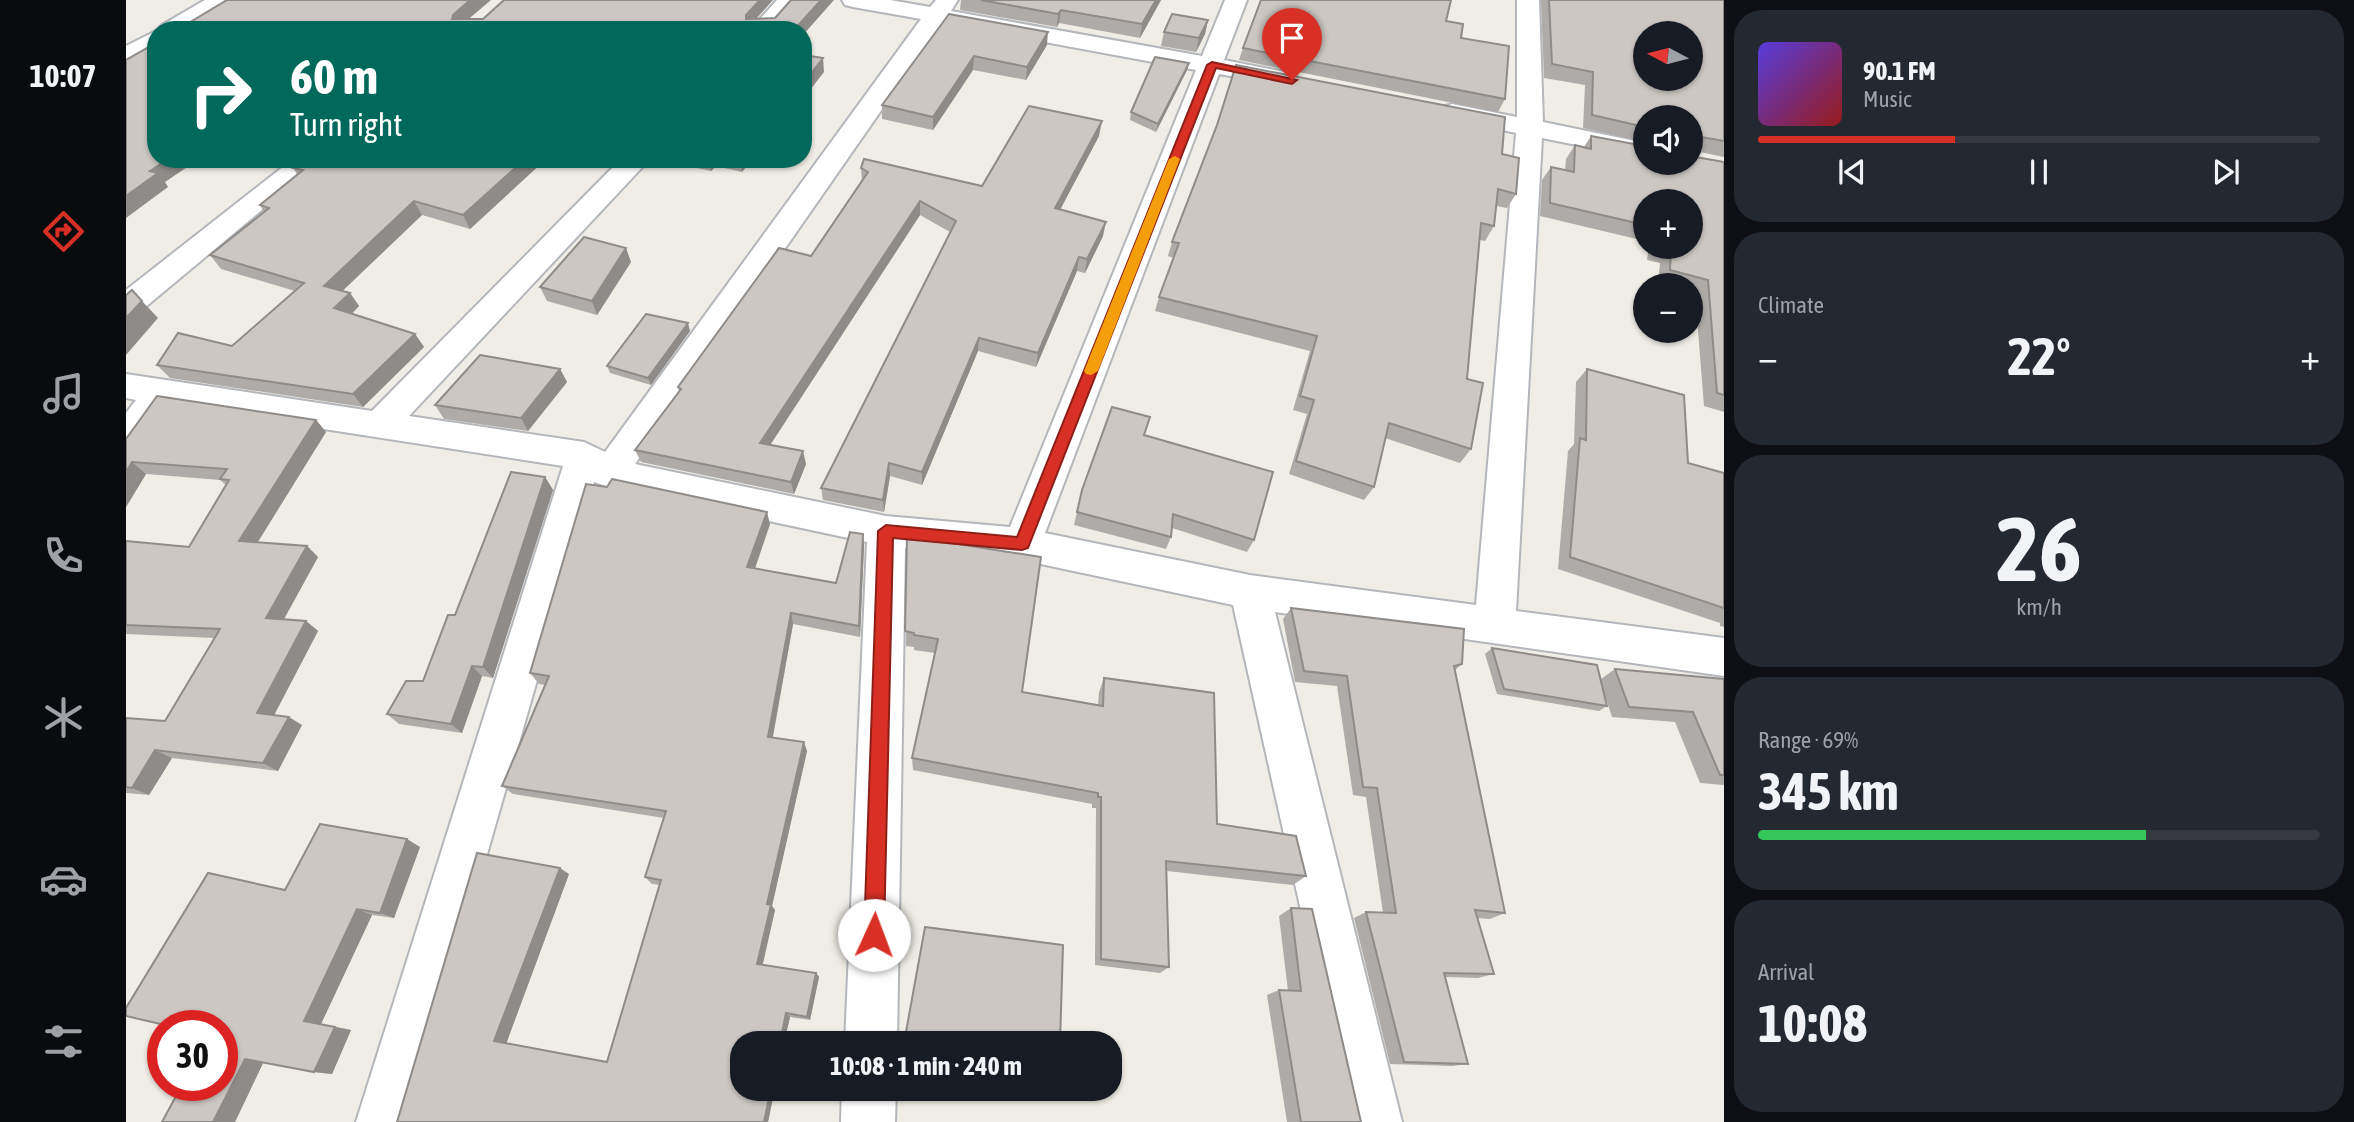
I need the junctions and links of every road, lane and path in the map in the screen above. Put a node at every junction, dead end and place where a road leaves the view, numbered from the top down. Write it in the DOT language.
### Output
graph roads {
  1 [pos="220,0"];
  2 [pos="790,0"];
  3 [pos="853,0"];
  4 [pos="1237,0"];
  5 [pos="1528,0"];
  6 [pos="941,7"];
  7 [pos="185,21"];
  8 [pos="770,21"];
  9 [pos="147,43"];
  10 [pos="126,56"];
  11 [pos="1212,65"];
  12 [pos="1305,83"];
  13 [pos="1424,107"];
  14 [pos="1530,127"];
  15 [pos="1633,148"];
  16 [pos="299,168"];
  17 [pos="627,168"];
  18 [pos="126,306"];
  19 [pos="143,388"];
  20 [pos="380,425"];
  21 [pos="126,440"];
  22 [pos="596,465"];
  23 [pos="886,531"];
  24 [pos="1022,544"];
  25 [pos="1250,592"];
  26 [pos="1494,625"];
  27 [pos="1720,662"];
  28 [pos="871,1031"];
  29 [pos="869,1101"];
  30 [pos="383,1122"];
  31 [pos="868,1122"];
  32 [pos="1375,1122"];
  1 -- 7 [label="street"];
  2 -- 8 [label="street"];
  3 -- 6 [label="street"];
  4 -- 11 [label="street"];
  5 -- 14 [label="street"];
  6 -- 11 [label="street"];
  6 -- 22 [label="street"];
  9 -- 10 [label="street"];
  11 -- 12 [label="street"];
  11 -- 24 [label="street"];
  13 -- 14 [label="street"];
  14 -- 15 [label="street"];
  14 -- 26 [label="street"];
  16 -- 18 [label="street"];
  17 -- 20 [label="street"];
  19 -- 20 [label="street"];
  19 -- 21 [label="street"];
  20 -- 22 [label="street"];
  22 -- 23 [label="street"];
  22 -- 30 [label="street"];
  23 -- 24 [label="street"];
  23 -- 28 [label="street"];
  24 -- 25 [label="street"];
  25 -- 26 [label="street"];
  25 -- 32 [label="street"];
  26 -- 27 [label="street"];
  29 -- 31 [label="street"];
}
